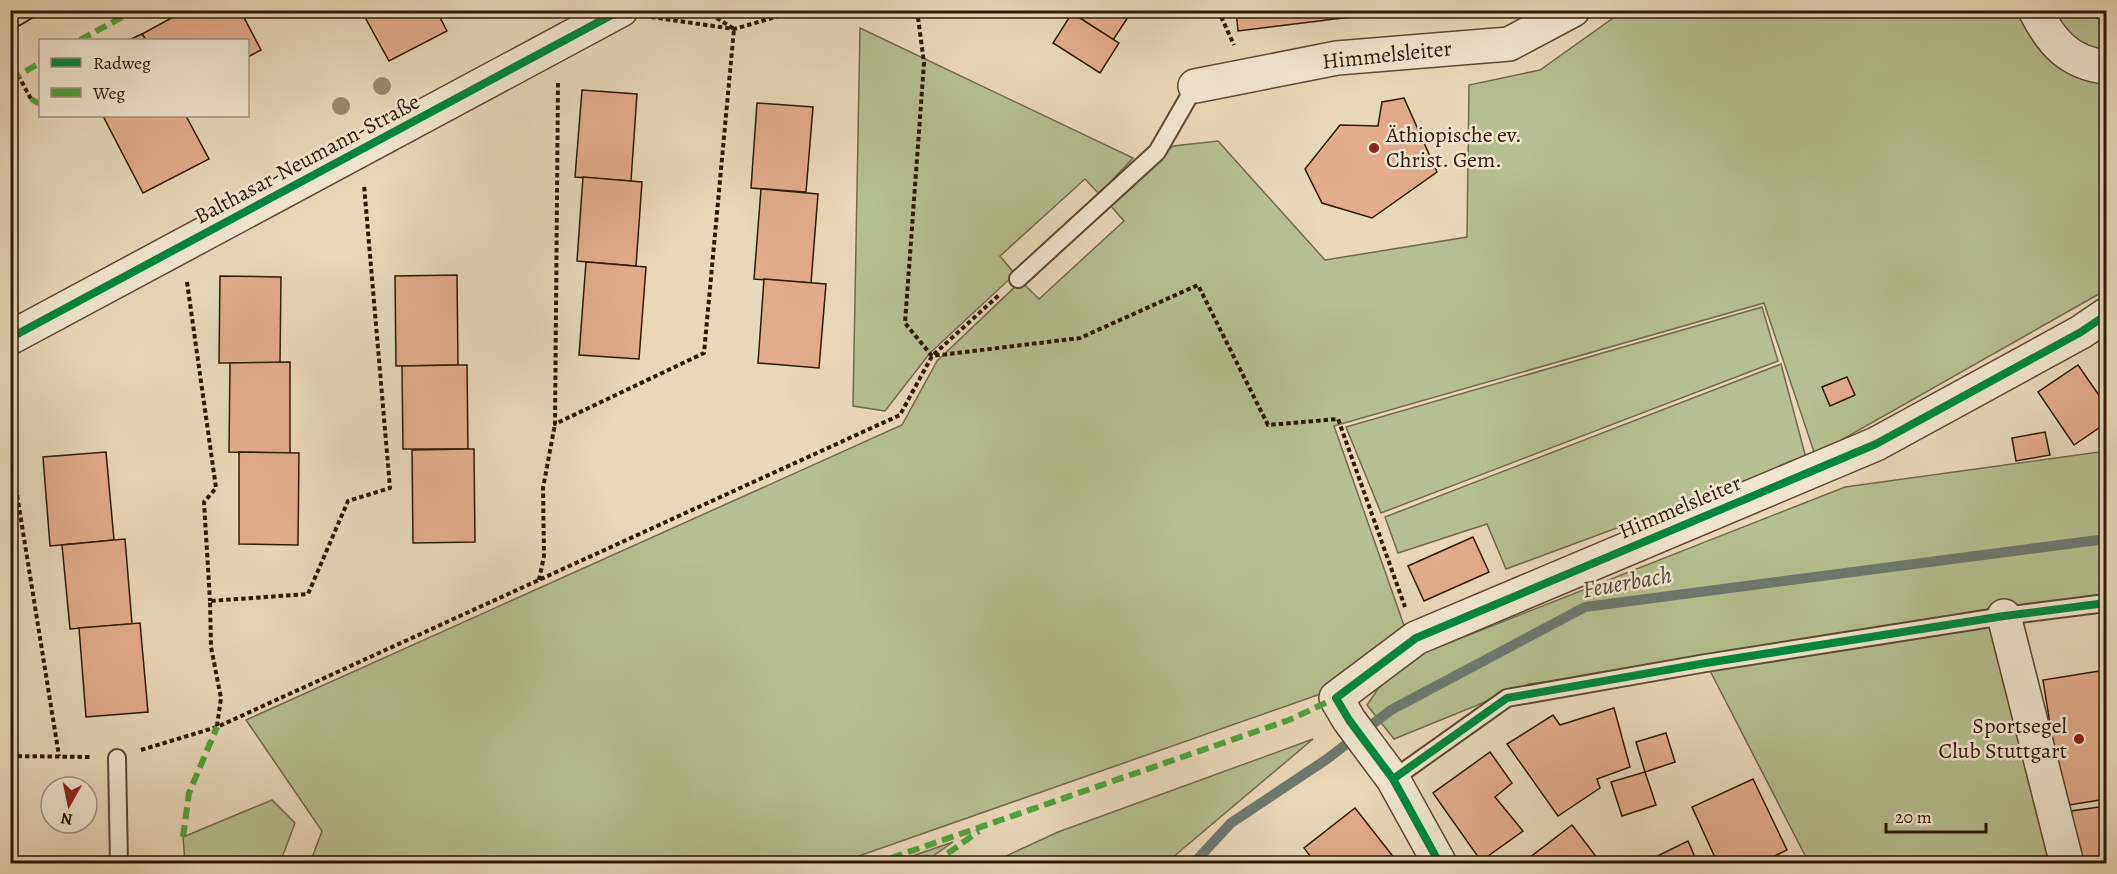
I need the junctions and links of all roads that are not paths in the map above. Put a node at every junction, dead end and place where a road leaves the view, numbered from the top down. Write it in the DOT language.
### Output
graph roads {
  1 [pos="1573,10"];
  2 [pos="2035,10"];
  3 [pos="620,11"];
  4 [pos="2106,67"];
  5 [pos="1194,86"];
  6 [pos="1018,279"];
  7 [pos="2106,315"];
  8 [pos="10,338"];
  9 [pos="2106,603"];
  10 [pos="2004,616"];
  11 [pos="117,758"];
  12 [pos="1386,770"];
  13 [pos="1434,862"];
  14 [pos="119,864"];
  15 [pos="2067,864"];
  1 -- 5 [label="street, Himmelsleiter"];
  2 -- 4 [label="street"];
  3 -- 8 [label="street, Balthasar-Neumann-Straße"];
  5 -- 6 [label="lane"];
  7 -- 12 [label="street, Himmelsleiter"];
  9 -- 10 [label="lane"];
  10 -- 12 [label="lane"];
  10 -- 15 [label="street"];
  11 -- 14 [label="lane"];
  12 -- 13 [label="street, Himmelsleiter"];
}
